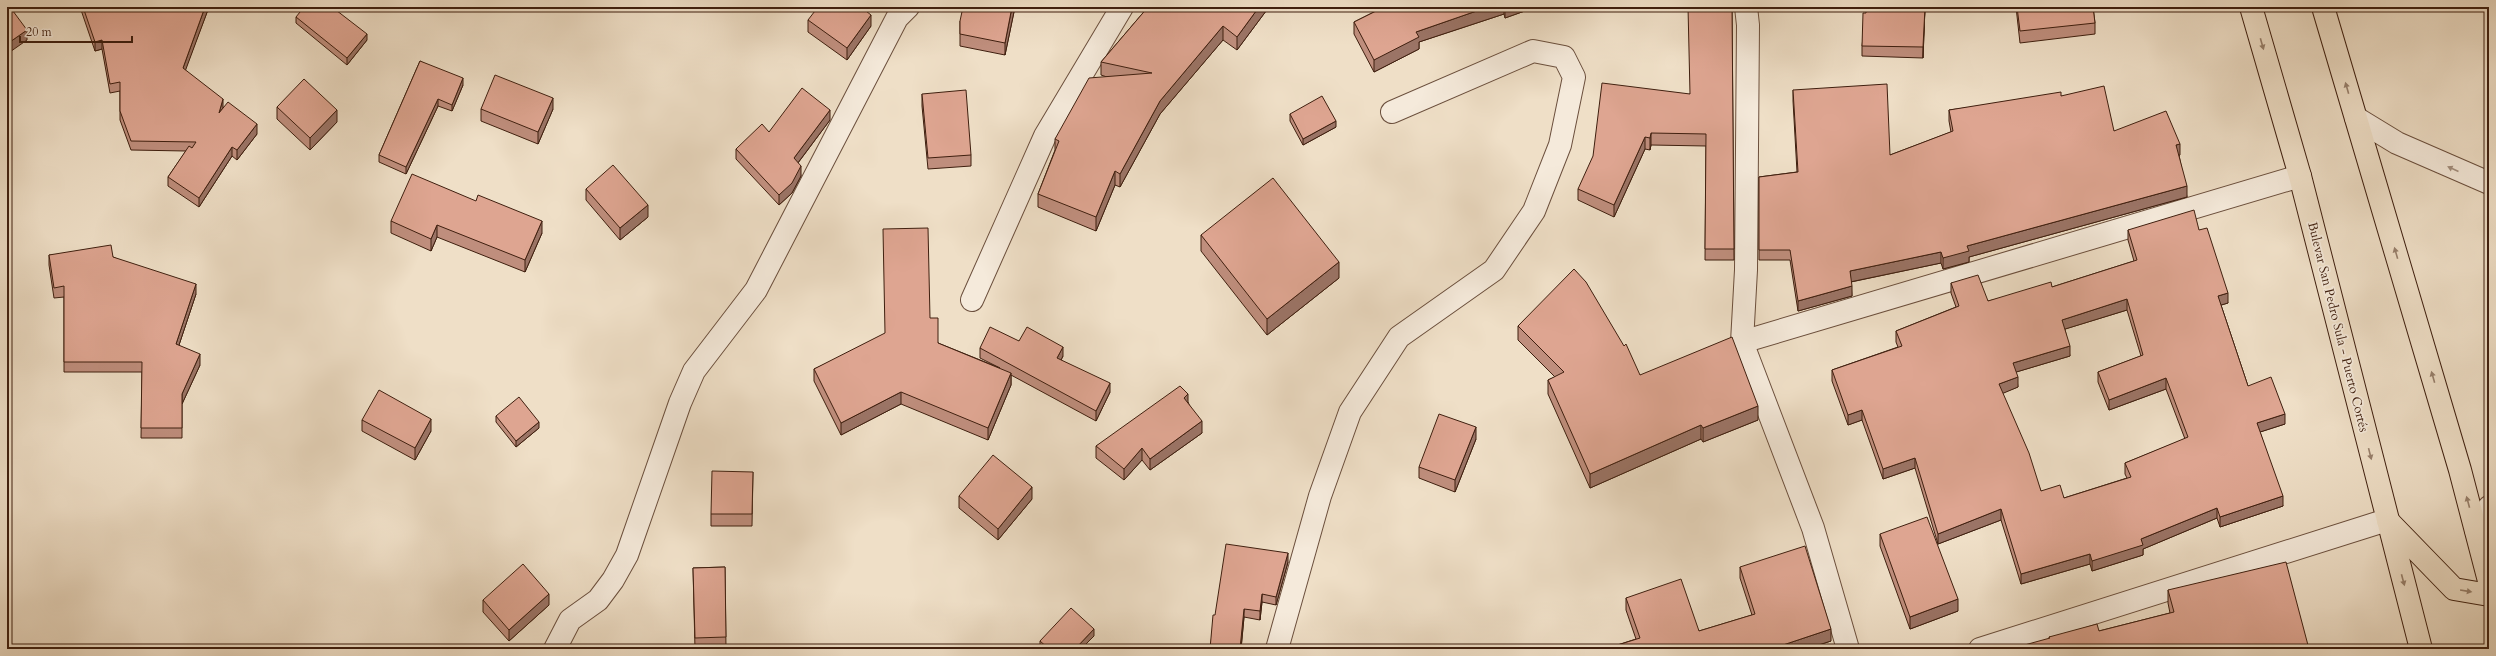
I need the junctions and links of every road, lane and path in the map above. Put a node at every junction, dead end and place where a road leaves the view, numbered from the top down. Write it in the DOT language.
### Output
graph roads {
  1 [pos="908,7"];
  2 [pos="1122,7"];
  3 [pos="1746,7"];
  4 [pos="2251,7"];
  5 [pos="2323,7"];
  6 [pos="1392,112"];
  7 [pos="2356,118"];
  8 [pos="2300,176"];
  9 [pos="2489,183"];
  10 [pos="972,300"];
  11 [pos="1742,342"];
  12 [pos="2489,507"];
  13 [pos="2387,520"];
  14 [pos="2476,530"];
  15 [pos="2489,581"];
  16 [pos="2489,595"];
  17 [pos="555,649"];
  18 [pos="1277,649"];
  19 [pos="1848,649"];
  20 [pos="1980,649"];
  21 [pos="2421,649"];
  1 -- 17 [label="street"];
  2 -- 10 [label="street"];
  3 -- 11 [label="street"];
  4 -- 8 [label="highway, Bulevar San Pedro Sula - Puerto Cortés, one-way"];
  7 -- 5 [label="highway, one-way"];
  6 -- 18 [label="street"];
  9 -- 7 [label="street, one-way"];
  14 -- 7 [label="highway, one-way"];
  8 -- 11 [label="street"];
  8 -- 13 [label="highway, Bulevar San Pedro Sula - Puerto Cortés, one-way"];
  11 -- 19 [label="street"];
  12 -- 14 [label="street"];
  13 -- 16 [label="highway, one-way"];
  13 -- 20 [label="street"];
  13 -- 21 [label="highway, Bulevar San Pedro Sula - Puerto Cortés, one-way"];
  14 -- 15 [label="highway"];
}
